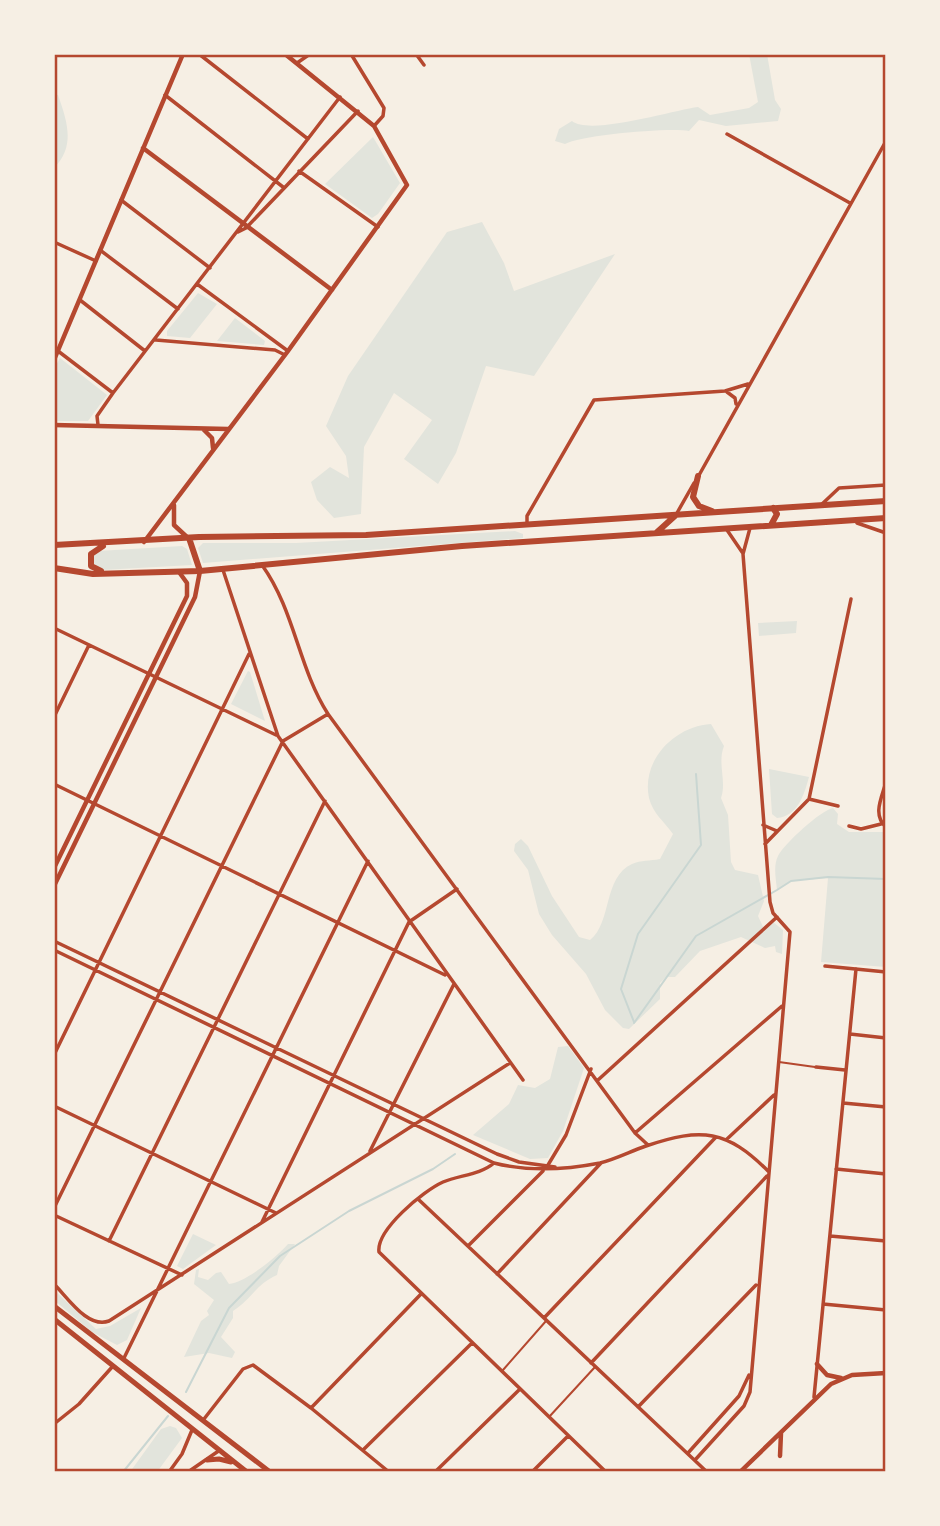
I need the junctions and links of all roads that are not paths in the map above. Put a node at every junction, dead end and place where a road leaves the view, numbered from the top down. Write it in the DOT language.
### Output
graph roads {
  1 [pos="183,54"];
  2 [pos="199,54"];
  3 [pos="285,54"];
  4 [pos="310,54"];
  5 [pos="351,54"];
  6 [pos="416,54"];
  7 [pos="297,63"];
  8 [pos="424,65"];
  9 [pos="165,95"];
  10 [pos="340,97"];
  11 [pos="358,111"];
  12 [pos="374,126"];
  13 [pos="727,134"];
  14 [pos="308,139"];
  15 [pos="886,141"];
  16 [pos="143,148"];
  17 [pos="299,171"];
  18 [pos="277,181"];
  19 [pos="283,187"];
  20 [pos="121,200"];
  21 [pos="850,203"];
  22 [pos="245,226"];
  23 [pos="378,227"];
  24 [pos="54,242"];
  25 [pos="100,250"];
  26 [pos="96,261"];
  27 [pos="210,268"];
  28 [pos="197,284"];
  29 [pos="332,290"];
  30 [pos="80,300"];
  31 [pos="178,309"];
  32 [pos="154,340"];
  33 [pos="58,351"];
  34 [pos="145,351"];
  35 [pos="286,353"];
  36 [pos="54,360"];
  37 [pos="751,382"];
  38 [pos="725,391"];
  39 [pos="113,393"];
  40 [pos="734,410"];
  41 [pos="54,425"];
  42 [pos="100,426"];
  43 [pos="203,429"];
  44 [pos="228,429"];
  45 [pos="212,453"];
  46 [pos="698,476"];
  47 [pos="886,485"];
  48 [pos="177,498"];
  49 [pos="886,501"];
  50 [pos="820,506"];
  51 [pos="789,507"];
  52 [pos="774,508"];
  53 [pos="714,512"];
  54 [pos="676,515"];
  55 [pos="886,518"];
  56 [pos="845,520"];
  57 [pos="792,524"];
  58 [pos="527,525"];
  59 [pos="771,525"];
  60 [pos="724,527"];
  61 [pos="751,527"];
  62 [pos="886,533"];
  63 [pos="654,534"];
  64 [pos="189,538"];
  65 [pos="143,542"];
  66 [pos="531,542"];
  67 [pos="108,544"];
  68 [pos="54,545"];
  69 [pos="743,554"];
  70 [pos="260,564"];
  71 [pos="54,568"];
  72 [pos="223,568"];
  73 [pos="200,571"];
  74 [pos="178,572"];
  75 [pos="107,574"];
  76 [pos="851,599"];
  77 [pos="54,628"];
  78 [pos="89,645"];
  79 [pos="249,654"];
  80 [pos="148,673"];
  81 [pos="156,677"];
  82 [pos="223,708"];
  83 [pos="328,714"];
  84 [pos="54,717"];
  85 [pos="278,736"];
  86 [pos="283,741"];
  87 [pos="886,782"];
  88 [pos="54,784"];
  89 [pos="809,799"];
  90 [pos="87,800"];
  91 [pos="325,801"];
  92 [pos="94,803"];
  93 [pos="838,806"];
  94 [pos="763,825"];
  95 [pos="884,825"];
  96 [pos="849,826"];
  97 [pos="779,831"];
  98 [pos="161,836"];
  99 [pos="765,844"];
  100 [pos="368,861"];
  101 [pos="220,865"];
  102 [pos="54,868"];
  103 [pos="54,886"];
  104 [pos="457,889"];
  105 [pos="279,894"];
  106 [pos="776,917"];
  107 [pos="338,922"];
  108 [pos="409,922"];
  109 [pos="54,941"];
  110 [pos="54,950"];
  111 [pos="396,951"];
  112 [pos="100,963"];
  113 [pos="825,966"];
  114 [pos="856,969"];
  115 [pos="96,971"];
  116 [pos="886,972"];
  117 [pos="449,976"];
  118 [pos="454,984"];
  119 [pos="159,992"];
  120 [pos="155,1000"];
  121 [pos="783,1004"];
  122 [pos="217,1020"];
  123 [pos="214,1028"];
  124 [pos="850,1034"];
  125 [pos="886,1038"];
  126 [pos="276,1048"];
  127 [pos="54,1055"];
  128 [pos="272,1057"];
  129 [pos="778,1062"];
  130 [pos="510,1063"];
  131 [pos="816,1067"];
  132 [pos="591,1069"];
  133 [pos="846,1070"];
  134 [pos="335,1076"];
  135 [pos="523,1080"];
  136 [pos="598,1080"];
  137 [pos="331,1085"];
  138 [pos="775,1095"];
  139 [pos="843,1102"];
  140 [pos="394,1105"];
  141 [pos="54,1106"];
  142 [pos="886,1107"];
  143 [pos="390,1113"];
  144 [pos="424,1119"];
  145 [pos="94,1125"];
  146 [pos="415,1125"];
  147 [pos="635,1133"];
  148 [pos="717,1137"];
  149 [pos="727,1139"];
  150 [pos="648,1145"];
  151 [pos="152,1153"];
  152 [pos="369,1154"];
  153 [pos="497,1154"];
  154 [pos="494,1163"];
  155 [pos="601,1163"];
  156 [pos="548,1166"];
  157 [pos="562,1167"];
  158 [pos="836,1169"];
  159 [pos="542,1171"];
  160 [pos="768,1173"];
  161 [pos="886,1174"];
  162 [pos="211,1181"];
  163 [pos="418,1199"];
  164 [pos="54,1208"];
  165 [pos="268,1209"];
  166 [pos="278,1213"];
  167 [pos="54,1215"];
  168 [pos="262,1222"];
  169 [pos="830,1236"];
  170 [pos="109,1241"];
  171 [pos="886,1241"];
  172 [pos="468,1246"];
  173 [pos="168,1269"];
  174 [pos="497,1273"];
  175 [pos="182,1275"];
  176 [pos="54,1284"];
  177 [pos="758,1284"];
  178 [pos="157,1291"];
  179 [pos="421,1294"];
  180 [pos="823,1304"];
  181 [pos="54,1307"];
  182 [pos="886,1310"];
  183 [pos="54,1319"];
  184 [pos="545,1319"];
  185 [pos="472,1343"];
  186 [pos="124,1359"];
  187 [pos="593,1364"];
  188 [pos="817,1364"];
  189 [pos="113,1366"];
  190 [pos="751,1370"];
  191 [pos="502,1371"];
  192 [pos="886,1373"];
  193 [pos="842,1378"];
  194 [pos="520,1389"];
  195 [pos="814,1397"];
  196 [pos="638,1407"];
  197 [pos="311,1408"];
  198 [pos="549,1417"];
  199 [pos="204,1419"];
  200 [pos="54,1424"];
  201 [pos="212,1426"];
  202 [pos="192,1428"];
  203 [pos="781,1432"];
  204 [pos="222,1434"];
  205 [pos="568,1436"];
  206 [pos="220,1450"];
  207 [pos="363,1450"];
  208 [pos="688,1453"];
  209 [pos="780,1457"];
  210 [pos="207,1460"];
  211 [pos="695,1460"];
  212 [pos="240,1467"];
  213 [pos="169,1472"];
  214 [pos="188,1472"];
  215 [pos="247,1472"];
  216 [pos="270,1472"];
  217 [pos="389,1472"];
  218 [pos="435,1472"];
  219 [pos="532,1472"];
  220 [pos="606,1472"];
  221 [pos="707,1472"];
  222 [pos="740,1472"];
  1 -- 9 [label="street"];
  2 -- 14 [label="street"];
  3 -- 7 [label="street"];
  4 -- 7 [label="street"];
  5 -- 12 [label="street"];
  6 -- 8 [label="street"];
  7 -- 10 [label="street"];
  9 -- 16 [label="street"];
  9 -- 18 [label="street"];
  10 -- 11 [label="street"];
  10 -- 14 [label="street"];
  11 -- 12 [label="street"];
  11 -- 17 [label="street"];
  12 -- 23 [label="street"];
  13 -- 21 [label="street"];
  14 -- 18 [label="street"];
  15 -- 21 [label="street"];
  16 -- 20 [label="street"];
  16 -- 22 [label="street"];
  17 -- 19 [label="street"];
  17 -- 23 [label="street"];
  18 -- 19 [label="street"];
  18 -- 22 [label="street"];
  19 -- 22 [label="street"];
  20 -- 25 [label="street"];
  20 -- 27 [label="street"];
  21 -- 37 [label="street"];
  22 -- 27 [label="street"];
  22 -- 29 [label="street"];
  23 -- 29 [label="street"];
  24 -- 26 [label="street"];
  25 -- 26 [label="street"];
  25 -- 31 [label="street"];
  26 -- 30 [label="street"];
  27 -- 28 [label="street"];
  28 -- 31 [label="street"];
  28 -- 35 [label="street"];
  29 -- 35 [label="street"];
  30 -- 33 [label="street"];
  30 -- 34 [label="street"];
  31 -- 32 [label="street"];
  32 -- 34 [label="street"];
  32 -- 35 [label="street"];
  33 -- 36 [label="street"];
  33 -- 39 [label="street"];
  34 -- 39 [label="street"];
  35 -- 44 [label="street"];
  37 -- 38 [label="street"];
  37 -- 40 [label="street"];
  38 -- 40 [label="street"];
  38 -- 58 [label="street"];
  39 -- 42 [label="street"];
  40 -- 46 [label="street"];
  41 -- 42 [label="street"];
  42 -- 43 [label="street"];
  43 -- 44 [label="street"];
  43 -- 45 [label="street"];
  44 -- 45 [label="street"];
  45 -- 48 [label="street"];
  46 -- 53 [label="main road"];
  46 -- 54 [label="street"];
  47 -- 50 [label="street"];
  48 -- 64 [label="street"];
  48 -- 65 [label="street"];
  49 -- 50 [label="main road"];
  50 -- 51 [label="main road"];
  51 -- 52 [label="main road"];
  51 -- 57 [label="main road"];
  52 -- 53 [label="main road"];
  52 -- 59 [label="main road"];
  53 -- 54 [label="main road"];
  54 -- 58 [label="main road"];
  54 -- 63 [label="main road"];
  55 -- 56 [label="main road"];
  56 -- 57 [label="main road"];
  56 -- 62 [label="street"];
  57 -- 59 [label="main road"];
  58 -- 64 [label="main road"];
  58 -- 66 [label="main road"];
  59 -- 61 [label="main road"];
  60 -- 61 [label="main road"];
  60 -- 63 [label="main road"];
  60 -- 69 [label="street"];
  61 -- 69 [label="street"];
  63 -- 66 [label="main road"];
  64 -- 65 [label="main road"];
  64 -- 73 [label="main road"];
  65 -- 67 [label="main road"];
  66 -- 70 [label="main road"];
  67 -- 68 [label="main road"];
  67 -- 75 [label="main road"];
  69 -- 94 [label="street"];
  70 -- 72 [label="main road"];
  70 -- 83 [label="street"];
  71 -- 75 [label="main road"];
  72 -- 73 [label="main road"];
  72 -- 79 [label="street"];
  73 -- 74 [label="main road"];
  73 -- 81 [label="street"];
  74 -- 75 [label="main road"];
  74 -- 80 [label="street"];
  76 -- 89 [label="street"];
  77 -- 78 [label="street"];
  78 -- 80 [label="street"];
  78 -- 84 [label="street"];
  79 -- 82 [label="street"];
  79 -- 85 [label="street"];
  80 -- 81 [label="street"];
  80 -- 90 [label="street"];
  81 -- 82 [label="street"];
  81 -- 92 [label="street"];
  82 -- 85 [label="street"];
  82 -- 98 [label="street"];
  83 -- 86 [label="street"];
  83 -- 104 [label="street"];
  85 -- 86 [label="street"];
  86 -- 91 [label="street"];
  86 -- 101 [label="street"];
  87 -- 95 [label="street"];
  88 -- 90 [label="street"];
  89 -- 93 [label="street"];
  89 -- 97 [label="street"];
  90 -- 92 [label="street"];
  90 -- 102 [label="street"];
  91 -- 100 [label="street"];
  91 -- 105 [label="street"];
  92 -- 98 [label="street"];
  92 -- 103 [label="street"];
  94 -- 97 [label="street"];
  94 -- 99 [label="street"];
  95 -- 96 [label="street"];
  97 -- 99 [label="street"];
  98 -- 101 [label="street"];
  98 -- 112 [label="street"];
  99 -- 106 [label="street"];
  100 -- 107 [label="street"];
  100 -- 108 [label="street"];
  101 -- 105 [label="street"];
  101 -- 119 [label="street"];
  104 -- 108 [label="street"];
  104 -- 132 [label="street"];
  105 -- 107 [label="street"];
  105 -- 122 [label="street"];
  106 -- 121 [label="street"];
  106 -- 136 [label="street"];
  107 -- 111 [label="street"];
  107 -- 126 [label="street"];
  108 -- 111 [label="street"];
  108 -- 117 [label="street"];
  109 -- 112 [label="street"];
  110 -- 115 [label="street"];
  111 -- 117 [label="street"];
  111 -- 134 [label="street"];
  112 -- 115 [label="street"];
  112 -- 119 [label="street"];
  113 -- 114 [label="street"];
  114 -- 116 [label="street"];
  114 -- 124 [label="street"];
  115 -- 120 [label="street"];
  115 -- 127 [label="street"];
  117 -- 118 [label="street"];
  118 -- 130 [label="street"];
  118 -- 140 [label="street"];
  119 -- 120 [label="street"];
  119 -- 122 [label="street"];
  120 -- 123 [label="street"];
  120 -- 145 [label="street"];
  121 -- 129 [label="street"];
  121 -- 147 [label="street"];
  122 -- 123 [label="street"];
  122 -- 126 [label="street"];
  123 -- 128 [label="street"];
  123 -- 151 [label="street"];
  124 -- 125 [label="street"];
  124 -- 133 [label="street"];
  126 -- 128 [label="street"];
  126 -- 134 [label="street"];
  128 -- 137 [label="street"];
  128 -- 162 [label="street"];
  129 -- 131 [label="lane"];
  129 -- 138 [label="street"];
  130 -- 135 [label="street"];
  130 -- 144 [label="street"];
  131 -- 133 [label="street"];
  132 -- 136 [label="street"];
  132 -- 156 [label="street"];
  133 -- 139 [label="street"];
  134 -- 137 [label="street"];
  134 -- 140 [label="street"];
  136 -- 147 [label="street"];
  137 -- 143 [label="street"];
  137 -- 165 [label="street"];
  138 -- 149 [label="street"];
  138 -- 160 [label="street"];
  139 -- 142 [label="street"];
  139 -- 158 [label="street"];
  140 -- 143 [label="street"];
  140 -- 144 [label="street"];
  141 -- 145 [label="street"];
  143 -- 146 [label="street"];
  143 -- 152 [label="street"];
  144 -- 146 [label="street"];
  144 -- 153 [label="street"];
  145 -- 151 [label="street"];
  145 -- 164 [label="street"];
  146 -- 152 [label="street"];
  146 -- 154 [label="street"];
  147 -- 150 [label="street"];
  148 -- 149 [label="street"];
  148 -- 150 [label="street"];
  148 -- 184 [label="street"];
  149 -- 160 [label="street"];
  150 -- 155 [label="street"];
  151 -- 162 [label="street"];
  151 -- 170 [label="street"];
  152 -- 166 [label="street"];
  153 -- 154 [label="street"];
  153 -- 156 [label="street"];
  154 -- 159 [label="street"];
  154 -- 163 [label="street"];
  155 -- 157 [label="street"];
  155 -- 174 [label="street"];
  156 -- 157 [label="street"];
  156 -- 159 [label="street"];
  157 -- 159 [label="street"];
  158 -- 161 [label="street"];
  158 -- 169 [label="street"];
  159 -- 172 [label="street"];
  160 -- 177 [label="street"];
  160 -- 187 [label="street"];
  162 -- 165 [label="street"];
  162 -- 173 [label="street"];
  163 -- 172 [label="street"];
  163 -- 179 [label="street"];
  165 -- 166 [label="street"];
  165 -- 168 [label="street"];
  166 -- 168 [label="street"];
  167 -- 170 [label="street"];
  168 -- 175 [label="street"];
  169 -- 171 [label="street"];
  169 -- 180 [label="street"];
  170 -- 173 [label="street"];
  172 -- 174 [label="street"];
  173 -- 175 [label="street"];
  173 -- 178 [label="street"];
  174 -- 184 [label="street"];
  175 -- 178 [label="street"];
  176 -- 178 [label="street"];
  177 -- 190 [label="street"];
  177 -- 196 [label="street"];
  178 -- 186 [label="street"];
  179 -- 185 [label="street"];
  179 -- 197 [label="street"];
  180 -- 182 [label="street"];
  180 -- 188 [label="street"];
  181 -- 186 [label="main road"];
  183 -- 189 [label="main road"];
  184 -- 187 [label="street"];
  184 -- 191 [label="lane"];
  185 -- 191 [label="street"];
  185 -- 207 [label="street"];
  186 -- 199 [label="main road"];
  187 -- 196 [label="street"];
  187 -- 198 [label="lane"];
  188 -- 193 [label="street"];
  188 -- 195 [label="street"];
  189 -- 200 [label="street"];
  189 -- 202 [label="main road"];
  190 -- 208 [label="street"];
  190 -- 211 [label="street"];
  191 -- 194 [label="street"];
  192 -- 193 [label="street"];
  193 -- 195 [label="street"];
  194 -- 198 [label="street"];
  194 -- 218 [label="street"];
  195 -- 203 [label="street"];
  196 -- 208 [label="street"];
  197 -- 199 [label="street"];
  197 -- 207 [label="street"];
  198 -- 205 [label="street"];
  199 -- 201 [label="main road"];
  201 -- 202 [label="main road"];
  201 -- 204 [label="main road"];
  202 -- 206 [label="main road"];
  202 -- 213 [label="street"];
  203 -- 209 [label="street"];
  203 -- 222 [label="street"];
  204 -- 206 [label="main road"];
  204 -- 216 [label="main road"];
  205 -- 219 [label="street"];
  205 -- 220 [label="street"];
  206 -- 210 [label="street"];
  206 -- 212 [label="main road"];
  207 -- 217 [label="street"];
  208 -- 211 [label="street"];
  210 -- 212 [label="main road"];
  210 -- 214 [label="street"];
  211 -- 221 [label="street"];
  212 -- 215 [label="main road"];
}
